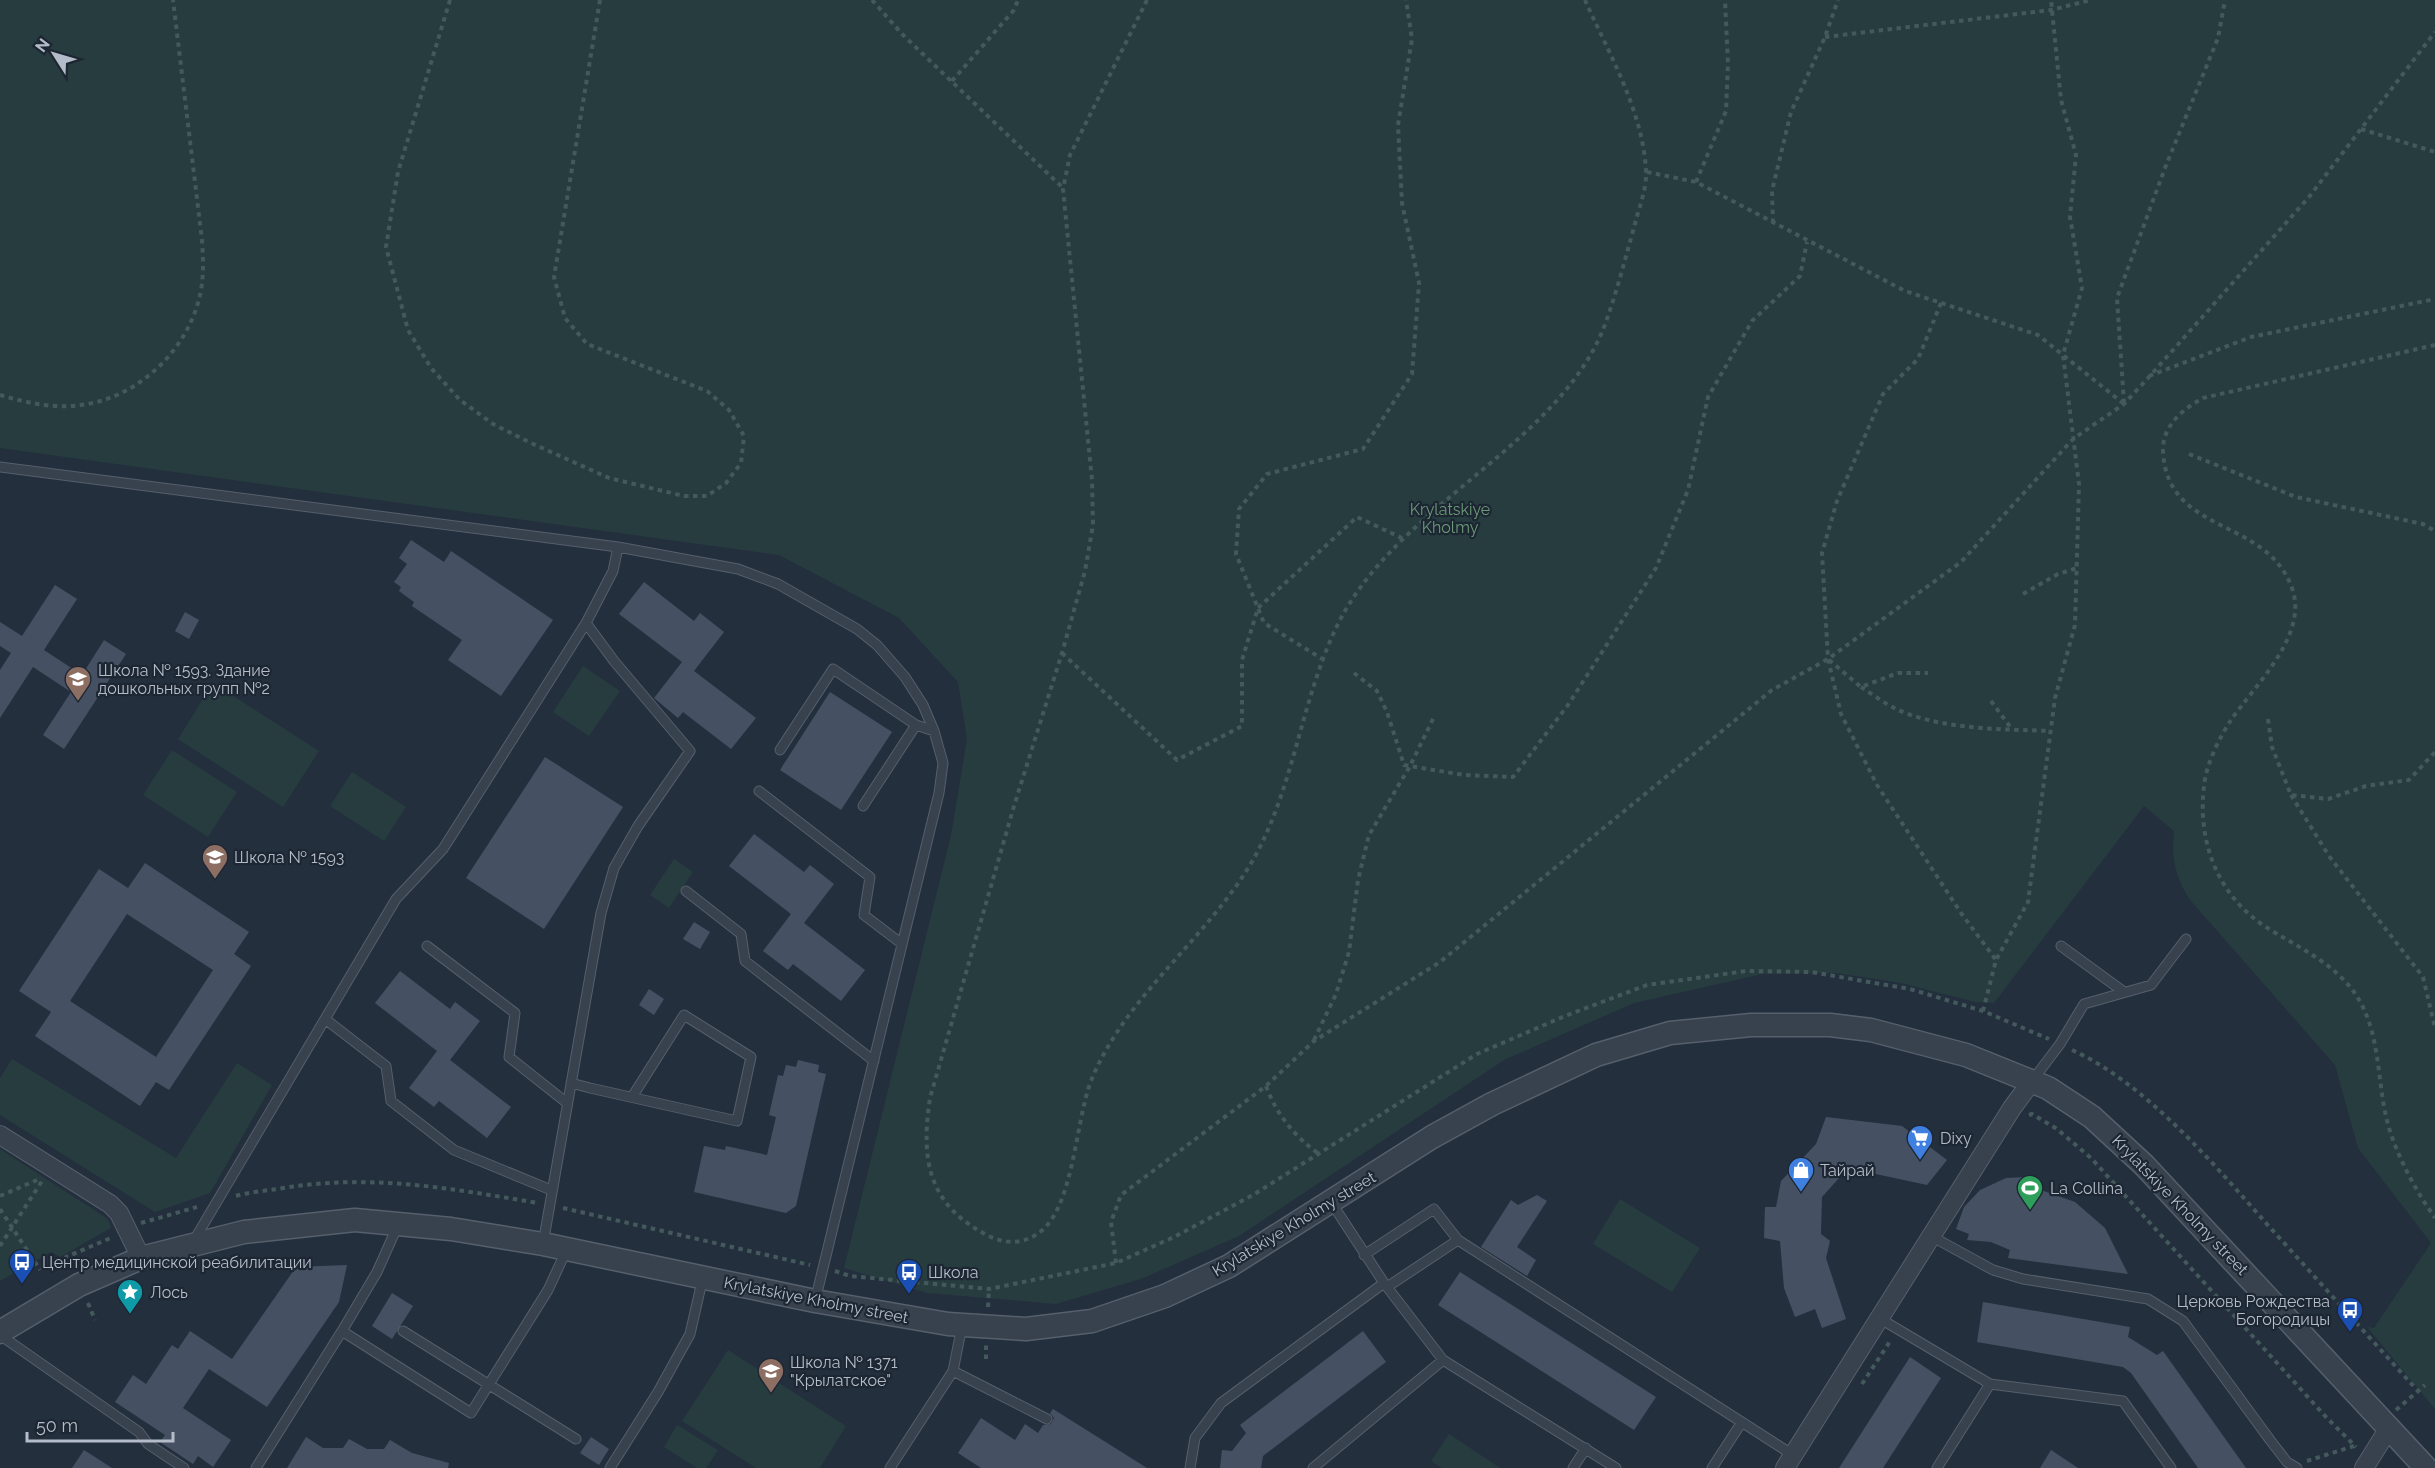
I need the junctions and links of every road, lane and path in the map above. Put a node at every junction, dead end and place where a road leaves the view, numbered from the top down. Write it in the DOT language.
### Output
graph roads {
  1 [pos="173,0"];
  2 [pos="450,0"];
  3 [pos="600,0"];
  4 [pos="872,0"];
  5 [pos="1018,0"];
  6 [pos="1147,0"];
  7 [pos="1406,0"];
  8 [pos="1585,0"];
  9 [pos="1725,0"];
  10 [pos="1838,0"];
  11 [pos="2050,0"];
  12 [pos="2091,0"];
  13 [pos="2225,0"];
  14 [pos="2051,10"];
  15 [pos="2435,32"];
  16 [pos="1825,37"];
  17 [pos="952,81"];
  18 [pos="2361,129"];
  19 [pos="2435,152"];
  20 [pos="1647,172"];
  21 [pos="1696,182"];
  22 [pos="1064,189"];
  23 [pos="1773,224"];
  24 [pos="1808,242"];
  25 [pos="2435,299"];
  26 [pos="1941,303"];
  27 [pos="2435,345"];
  28 [pos="2063,355"];
  29 [pos="2149,376"];
  30 [pos="0,395"];
  31 [pos="2124,404"];
  32 [pos="2073,439"];
  33 [pos="2189,454"];
  34 [pos="0,467"];
  35 [pos="2435,531"];
  36 [pos="1402,538"];
  37 [pos="618,547"];
  38 [pos="2077,568"];
  39 [pos="2023,594"];
  40 [pos="1258,608"];
  41 [pos="586,623"];
  42 [pos="1062,653"];
  43 [pos="1828,659"];
  44 [pos="1324,660"];
  45 [pos="1354,673"];
  46 [pos="1928,673"];
  47 [pos="1861,687"];
  48 [pos="1991,701"];
  49 [pos="1434,717"];
  50 [pos="2268,719"];
  51 [pos="916,725"];
  52 [pos="2011,729"];
  53 [pos="934,731"];
  54 [pos="2050,731"];
  55 [pos="780,750"];
  56 [pos="2435,752"];
  57 [pos="1410,766"];
  58 [pos="759,791"];
  59 [pos="2291,795"];
  60 [pos="862,806"];
  61 [pos="686,891"];
  62 [pos="2186,939"];
  63 [pos="902,944"];
  64 [pos="2061,945"];
  65 [pos="428,946"];
  66 [pos="1996,960"];
  67 [pos="2124,992"];
  68 [pos="1983,1011"];
  69 [pos="325,1019"];
  70 [pos="2435,1028"];
  71 [pos="1314,1041"];
  72 [pos="874,1061"];
  73 [pos="2032,1081"];
  74 [pos="571,1083"];
  75 [pos="1266,1086"];
  76 [pos="632,1097"];
  77 [pos="567,1103"];
  78 [pos="0,1135"];
  79 [pos="1319,1154"];
  80 [pos="551,1190"];
  81 [pos="240,1195"];
  82 [pos="0,1196"];
  83 [pos="1331,1202"];
  84 [pos="217,1203"];
  85 [pos="0,1209"];
  86 [pos="2435,1218"];
  87 [pos="399,1223"];
  88 [pos="12,1228"];
  89 [pos="128,1231"];
  90 [pos="1931,1236"];
  91 [pos="1458,1240"];
  92 [pos="192,1244"];
  93 [pos="543,1244"];
  94 [pos="0,1246"];
  95 [pos="567,1249"];
  96 [pos="1364,1255"];
  97 [pos="66,1257"];
  98 [pos="141,1258"];
  99 [pos="1116,1263"];
  100 [pos="40,1270"];
  101 [pos="703,1277"];
  102 [pos="1385,1285"];
  103 [pos="815,1300"];
  104 [pos="1878,1318"];
  105 [pos="962,1326"];
  106 [pos="342,1331"];
  107 [pos="403,1331"];
  108 [pos="0,1334"];
  109 [pos="1443,1360"];
  110 [pos="953,1371"];
  111 [pos="1990,1384"];
  112 [pos="489,1385"];
  113 [pos="1047,1419"];
  114 [pos="1742,1422"];
  115 [pos="2390,1428"];
  116 [pos="576,1439"];
  117 [pos="2355,1446"];
  118 [pos="1586,1449"];
  119 [pos="1789,1461"];
  120 [pos="892,1465"];
  121 [pos="2295,1467"];
  122 [pos="184,1468"];
  123 [pos="255,1468"];
  124 [pos="610,1468"];
  125 [pos="905,1468"];
  126 [pos="1190,1468"];
  127 [pos="1313,1468"];
  128 [pos="1573,1468"];
  129 [pos="1616,1468"];
  130 [pos="1712,1468"];
  131 [pos="1937,1468"];
  132 [pos="2171,1468"];
  133 [pos="2364,1468"];
  134 [pos="2426,1468"];
  1 -- 30 [label="path"];
  2 -- 3 [label="path"];
  4 -- 17 [label="path"];
  5 -- 17 [label="path"];
  6 -- 22 [label="path"];
  7 -- 40 [label="path"];
  8 -- 20 [label="path"];
  9 -- 21 [label="path"];
  10 -- 16 [label="path"];
  11 -- 14 [label="path"];
  12 -- 14 [label="path"];
  13 -- 31 [label="path"];
  14 -- 16 [label="path"];
  14 -- 28 [label="path"];
  15 -- 18 [label="path"];
  16 -- 23 [label="path"];
  17 -- 22 [label="path"];
  18 -- 19 [label="path"];
  18 -- 29 [label="path"];
  20 -- 21 [label="path"];
  20 -- 36 [label="path"];
  21 -- 23 [label="path"];
  22 -- 42 [label="path"];
  23 -- 24 [label="path"];
  24 -- 26 [label="path"];
  24 -- 57 [label="path"];
  25 -- 29 [label="path"];
  26 -- 28 [label="path"];
  26 -- 43 [label="path"];
  27 -- 86 [label="path"];
  28 -- 31 [label="path"];
  28 -- 32 [label="path"];
  29 -- 31 [label="path"];
  31 -- 32 [label="path"];
  32 -- 38 [label="path"];
  32 -- 43 [label="path"];
  33 -- 35 [label="path"];
  34 -- 37 [label="lane"];
  36 -- 40 [label="path"];
  36 -- 44 [label="path"];
  37 -- 41 [label="lane"];
  37 -- 53 [label="lane"];
  38 -- 39 [label="path"];
  38 -- 54 [label="path"];
  40 -- 42 [label="path"];
  40 -- 44 [label="path"];
  41 -- 69 [label="lane"];
  41 -- 74 [label="lane"];
  42 -- 44 [label="path"];
  43 -- 47 [label="path"];
  43 -- 66 [label="path"];
  43 -- 71 [label="path"];
  45 -- 57 [label="path"];
  46 -- 47 [label="path"];
  47 -- 52 [label="path"];
  48 -- 52 [label="path"];
  49 -- 57 [label="path"];
  50 -- 59 [label="path"];
  51 -- 53 [label="lane"];
  51 -- 55 [label="lane"];
  51 -- 60 [label="lane"];
  52 -- 54 [label="path"];
  53 -- 63 [label="lane"];
  54 -- 66 [label="path"];
  56 -- 59 [label="path"];
  57 -- 71 [label="path"];
  58 -- 63 [label="lane"];
  59 -- 70 [label="path"];
  61 -- 72 [label="lane"];
  62 -- 67 [label="lane"];
  63 -- 72 [label="lane"];
  64 -- 67 [label="lane"];
  65 -- 77 [label="lane"];
  66 -- 68 [label="path"];
  67 -- 73 [label="lane"];
  69 -- 80 [label="lane"];
  69 -- 84 [label="lane"];
  71 -- 75 [label="path"];
  72 -- 103 [label="lane"];
  73 -- 83 [label="street, Krylatskiye Kholmy street"];
  73 -- 90 [label="street"];
  73 -- 115 [label="street, Krylatskiye Kholmy street"];
  74 -- 76 [label="lane"];
  74 -- 77 [label="lane"];
  75 -- 79 [label="path"];
  75 -- 99 [label="path"];
  76 -- 76 [label="lane"];
  77 -- 80 [label="lane"];
  78 -- 89 [label="street"];
  80 -- 93 [label="lane"];
  81 -- 84 [label="path"];
  82 -- 88 [label="path"];
  83 -- 96 [label="lane"];
  83 -- 105 [label="street, Krylatskiye Kholmy street"];
  84 -- 89 [label="path"];
  84 -- 92 [label="lane"];
  85 -- 88 [label="path"];
  87 -- 92 [label="street, Krylatskiye Kholmy street"];
  87 -- 93 [label="street, Krylatskiye Kholmy street"];
  87 -- 106 [label="lane"];
  88 -- 94 [label="path"];
  88 -- 100 [label="path"];
  89 -- 97 [label="path"];
  89 -- 98 [label="street"];
  90 -- 104 [label="street"];
  90 -- 121 [label="lane"];
  91 -- 96 [label="lane"];
  91 -- 102 [label="lane"];
  91 -- 114 [label="lane"];
  92 -- 98 [label="street, Krylatskiye Kholmy street"];
  93 -- 95 [label="street, Krylatskiye Kholmy street"];
  95 -- 101 [label="street, Krylatskiye Kholmy street"];
  95 -- 112 [label="lane"];
  96 -- 102 [label="lane"];
  98 -- 108 [label="street, Krylatskiye Kholmy street"];
  101 -- 103 [label="street, Krylatskiye Kholmy street"];
  101 -- 124 [label="lane"];
  102 -- 109 [label="lane"];
  102 -- 126 [label="lane"];
  103 -- 105 [label="street, Krylatskiye Kholmy street"];
  104 -- 111 [label="lane"];
  104 -- 119 [label="street"];
  105 -- 110 [label="lane"];
  106 -- 112 [label="lane"];
  106 -- 123 [label="lane"];
  107 -- 112 [label="lane"];
  108 -- 122 [label="lane"];
  109 -- 118 [label="lane"];
  109 -- 127 [label="lane"];
  110 -- 113 [label="lane"];
  110 -- 120 [label="lane"];
  111 -- 131 [label="lane"];
  111 -- 132 [label="lane"];
  112 -- 116 [label="lane"];
  114 -- 119 [label="lane"];
  114 -- 130 [label="lane"];
  115 -- 133 [label="street"];
  115 -- 134 [label="street, Krylatskiye Kholmy street"];
  117 -- 121 [label="path"];
  118 -- 128 [label="lane"];
  118 -- 129 [label="lane"];
  120 -- 125 [label="lane"];
}
